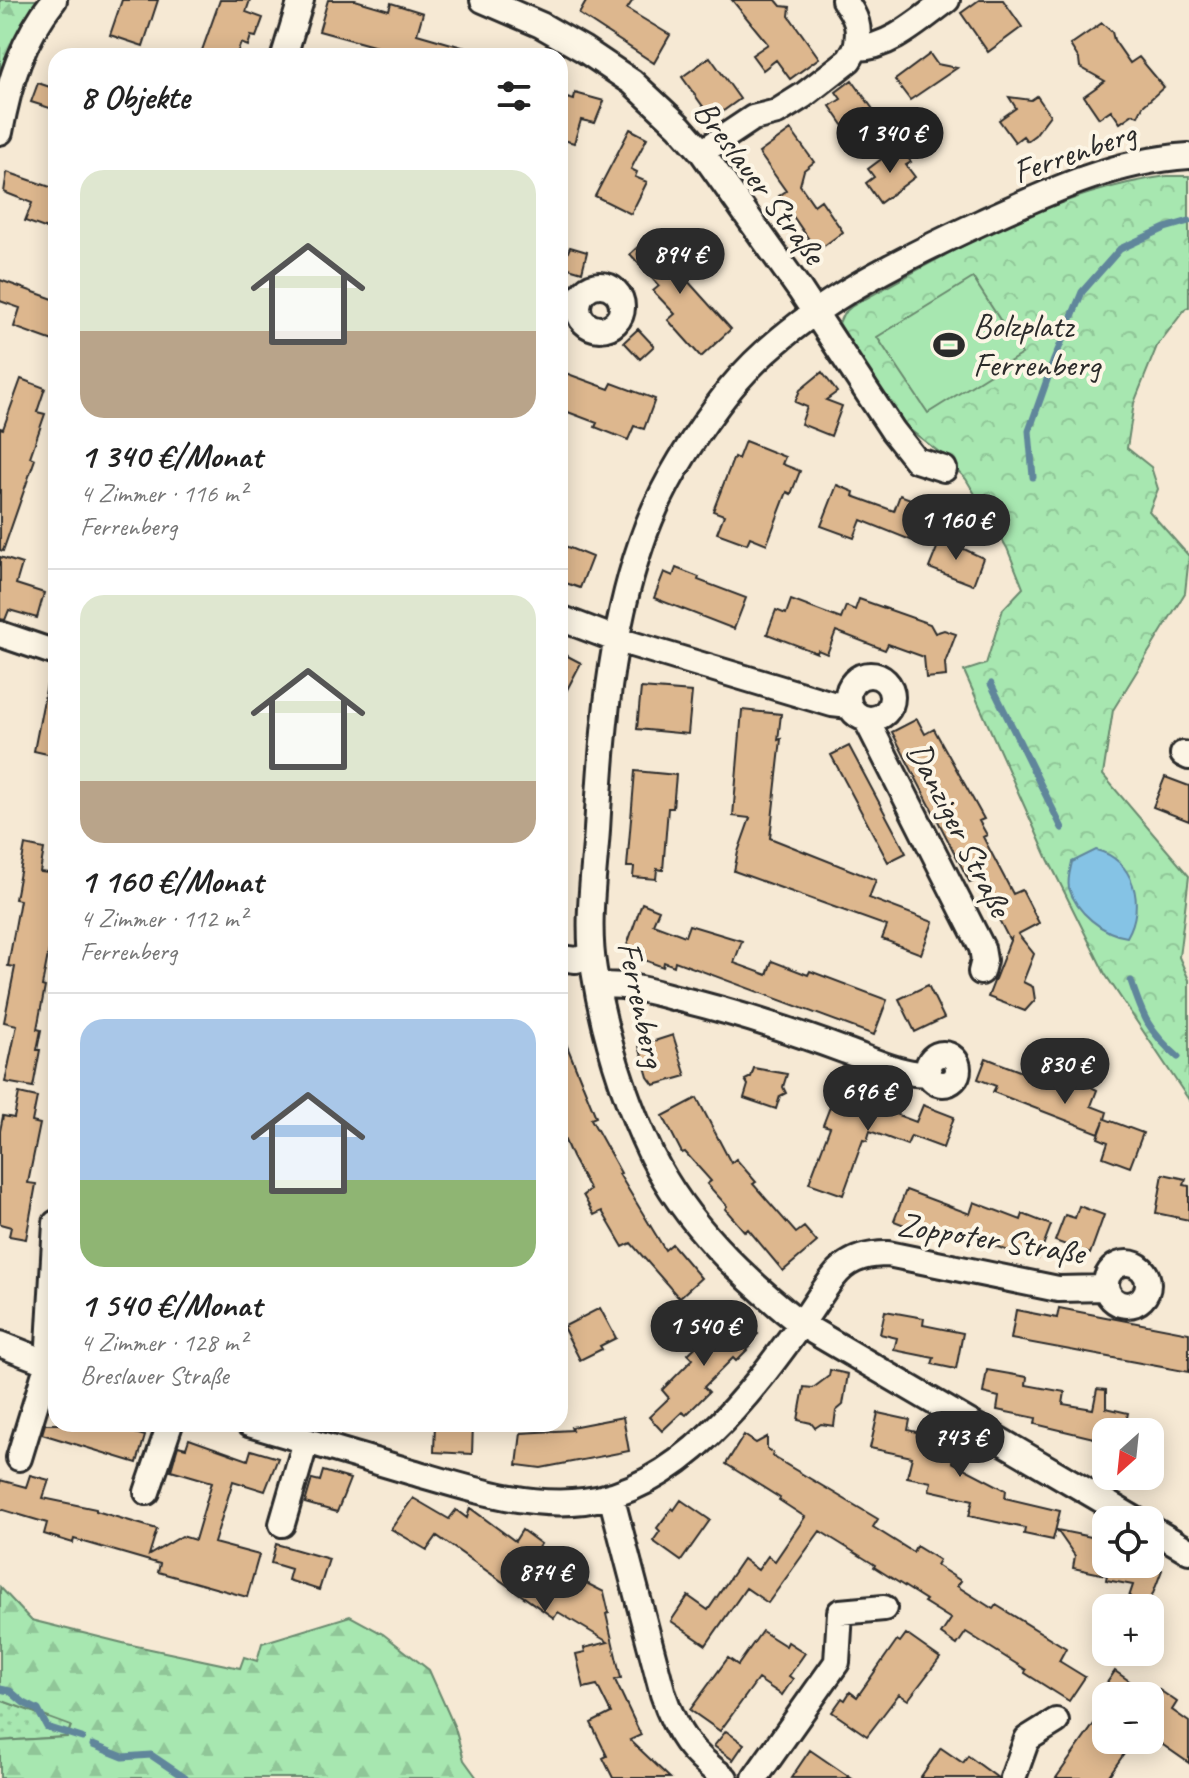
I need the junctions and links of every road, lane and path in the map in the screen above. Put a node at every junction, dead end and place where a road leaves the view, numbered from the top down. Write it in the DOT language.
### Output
graph roads {
  1 [pos="54,0"];
  2 [pos="301,0"];
  3 [pos="483,0"];
  4 [pos="844,0"];
  5 [pos="947,0"];
  6 [pos="286,48"];
  7 [pos="856,48"];
  8 [pos="0,132"];
  9 [pos="702,152"];
  10 [pos="1189,156"];
  11 [pos="814,312"];
  12 [pos="944,469"];
  13 [pos="568,621"];
  14 [pos="0,634"];
  15 [pos="618,640"];
  16 [pos="48,650"];
  17 [pos="592,956"];
  18 [pos="568,959"];
  19 [pos="981,972"];
  20 [pos="597,986"];
  21 [pos="929,1073"];
  22 [pos="1106,1288"];
  23 [pos="801,1324"];
  24 [pos="0,1344"];
  25 [pos="48,1363"];
  26 [pos="48,1376"];
  27 [pos="167,1432"];
  28 [pos="276,1432"];
  29 [pos="306,1441"];
  30 [pos="19,1458"];
  31 [pos="147,1492"];
  32 [pos="611,1496"];
  33 [pos="1112,1506"];
  34 [pos="282,1524"];
  35 [pos="1164,1536"];
  36 [pos="1189,1551"];
  37 [pos="884,1608"];
  38 [pos="1056,1721"];
  39 [pos="725,1778"];
  40 [pos="755,1778"];
  41 [pos="1013,1778"];
  1 -- 8 [label="street"];
  2 -- 6 [label="street"];
  3 -- 9 [label="street, Breslauer Straße"];
  4 -- 7 [label="street"];
  5 -- 7 [label="street"];
  7 -- 9 [label="street"];
  9 -- 11 [label="street, Breslauer Straße"];
  10 -- 11 [label="street, Ferrenberg"];
  11 -- 12 [label="street"];
  11 -- 15 [label="street, Ferrenberg"];
  13 -- 15 [label="street, Danziger Straße"];
  14 -- 16 [label="street"];
  15 -- 17 [label="street, Ferrenberg"];
  15 -- 19 [label="street, Danziger Straße"];
  17 -- 18 [label="street"];
  17 -- 20 [label="street, Ferrenberg"];
  20 -- 21 [label="street"];
  20 -- 23 [label="street, Ferrenberg"];
  22 -- 23 [label="street, Zoppoter Straße"];
  23 -- 32 [label="street"];
  23 -- 33 [label="street, Ferrenberg"];
  24 -- 25 [label="street"];
  26 -- 30 [label="street"];
  27 -- 31 [label="street"];
  28 -- 29 [label="street"];
  29 -- 32 [label="street"];
  29 -- 34 [label="street"];
  32 -- 39 [label="street"];
  35 -- 36 [label="street"];
  37 -- 40 [label="street"];
  38 -- 41 [label="street"];
}
